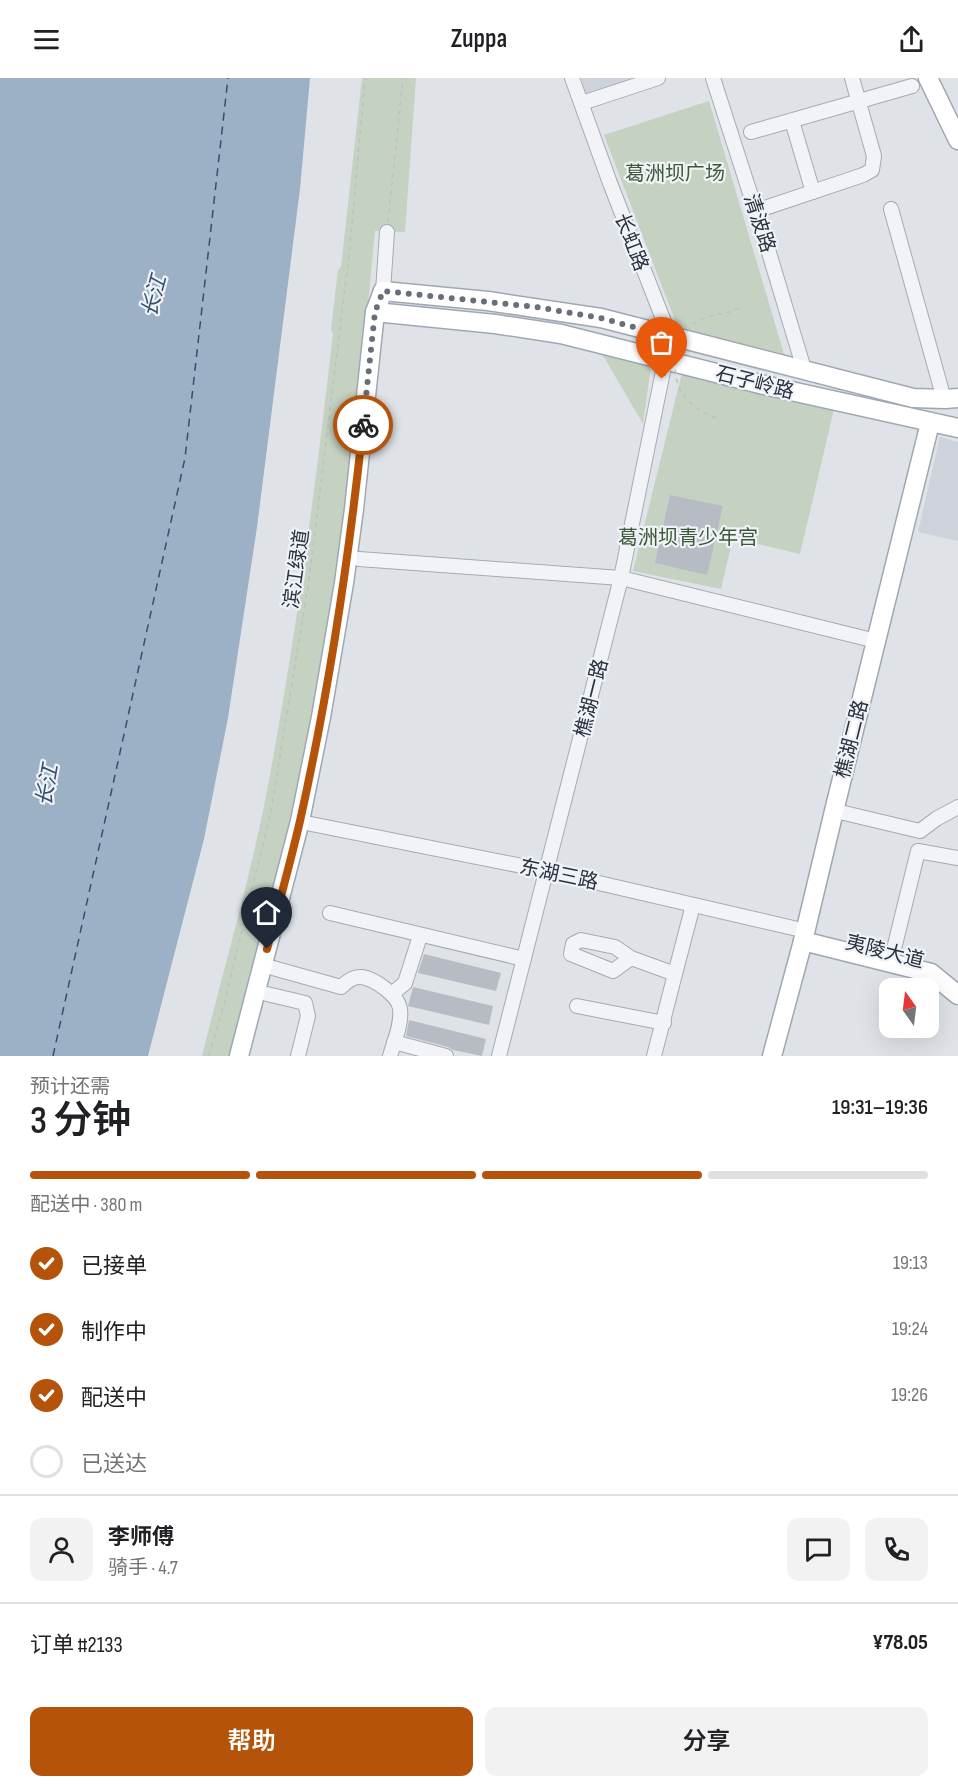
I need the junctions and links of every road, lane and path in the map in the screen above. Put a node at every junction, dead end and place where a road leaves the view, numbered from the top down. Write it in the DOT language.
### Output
graph roads {
  1 [pos="365,78"];
  2 [pos="404,78"];
  3 [pos="572,78"];
  4 [pos="658,78"];
  5 [pos="713,78"];
  6 [pos="852,78"];
  7 [pos="920,82"];
  8 [pos="860,101"];
  9 [pos="582,103"];
  10 [pos="792,121"];
  11 [pos="752,132"];
  12 [pos="958,140"];
  13 [pos="813,192"];
  14 [pos="891,209"];
  15 [pos="756,211"];
  16 [pos="387,232"];
  17 [pos="383,291"];
  18 [pos="742,304"];
  19 [pos="381,313"];
  20 [pos="670,337"];
  21 [pos="665,360"];
  22 [pos="804,369"];
  23 [pos="951,399"];
  24 [pos="716,418"];
  25 [pos="933,423"];
  26 [pos="958,428"];
  27 [pos="359,559"];
  28 [pos="621,578"];
  29 [pos="876,641"];
  30 [pos="958,807"];
  31 [pos="840,812"];
  32 [pos="311,824"];
  33 [pos="958,858"];
  34 [pos="547,870"];
  35 [pos="693,905"];
  36 [pos="330,913"];
  37 [pos="420,936"];
  38 [pos="808,937"];
  39 [pos="893,953"];
  40 [pos="631,958"];
  41 [pos="524,959"];
  42 [pos="273,968"];
  43 [pos="675,974"];
  44 [pos="958,981"];
  45 [pos="393,993"];
  46 [pos="267,994"];
  47 [pos="958,995"];
  48 [pos="577,1006"];
  49 [pos="664,1023"];
  50 [pos="392,1049"];
  51 [pos="209,1056"];
  52 [pos="240,1056"];
  53 [pos="251,1056"];
  54 [pos="298,1056"];
  55 [pos="446,1056"];
  56 [pos="499,1056"];
  57 [pos="654,1056"];
  58 [pos="772,1056"];
  59 [pos="781,1056"];
  1 -- 51 [label="path, 滨江绿道"];
  2 -- 16 [label="path"];
  3 -- 9 [label="street, 长虹路"];
  4 -- 9 [label="street"];
  5 -- 15 [label="street, 清波路"];
  6 -- 8 [label="street"];
  7 -- 8 [label="street"];
  7 -- 12 [label="main road"];
  8 -- 10 [label="street"];
  8 -- 13 [label="street"];
  9 -- 20 [label="street, 长虹路"];
  10 -- 11 [label="street"];
  10 -- 13 [label="street"];
  13 -- 15 [label="street"];
  14 -- 23 [label="street"];
  15 -- 22 [label="street, 清波路"];
  16 -- 17 [label="street"];
  17 -- 19 [label="main road"];
  17 -- 20 [label="main road, 石子岭路"];
  18 -- 24 [label="path, bridge"];
  19 -- 21 [label="main road, 石子岭路"];
  19 -- 27 [label="main road"];
  19 -- 52 [label="main road"];
  20 -- 21 [label="street, 樵湖一路"];
  20 -- 22 [label="main road, 石子岭路"];
  21 -- 25 [label="main road, 石子岭路"];
  21 -- 28 [label="street, 樵湖一路"];
  22 -- 23 [label="main road, 石子岭路"];
  25 -- 26 [label="main road, 石子岭路"];
  25 -- 29 [label="main road, 樵湖二路"];
  25 -- 31 [label="main road, 樵湖二路"];
  27 -- 28 [label="street"];
  27 -- 32 [label="main road"];
  28 -- 29 [label="street"];
  28 -- 34 [label="street, 樵湖一路"];
  29 -- 38 [label="main road, 樵湖二路"];
  30 -- 31 [label="street"];
  31 -- 38 [label="main road, 樵湖二路"];
  32 -- 34 [label="street, 东湖三路"];
  32 -- 42 [label="main road"];
  33 -- 39 [label="street"];
  34 -- 35 [label="street, 东湖三路"];
  34 -- 41 [label="street, 樵湖一路"];
  35 -- 38 [label="street, 东湖三路"];
  35 -- 43 [label="street"];
  36 -- 37 [label="street"];
  37 -- 41 [label="street"];
  37 -- 45 [label="street"];
  38 -- 39 [label="main road, 夷陵大道"];
  38 -- 47 [label="main road, 夷陵大道"];
  38 -- 58 [label="main road, 樵湖二路"];
  38 -- 59 [label="main road, 樵湖二路"];
  39 -- 44 [label="main road, 夷陵大道"];
  40 -- 43 [label="street"];
  41 -- 56 [label="street, 樵湖一路"];
  42 -- 45 [label="street"];
  42 -- 46 [label="main road"];
  43 -- 49 [label="street"];
  45 -- 50 [label="street"];
  46 -- 53 [label="main road"];
  46 -- 54 [label="street"];
  48 -- 49 [label="street"];
  49 -- 57 [label="street"];
  50 -- 55 [label="street"];
}
